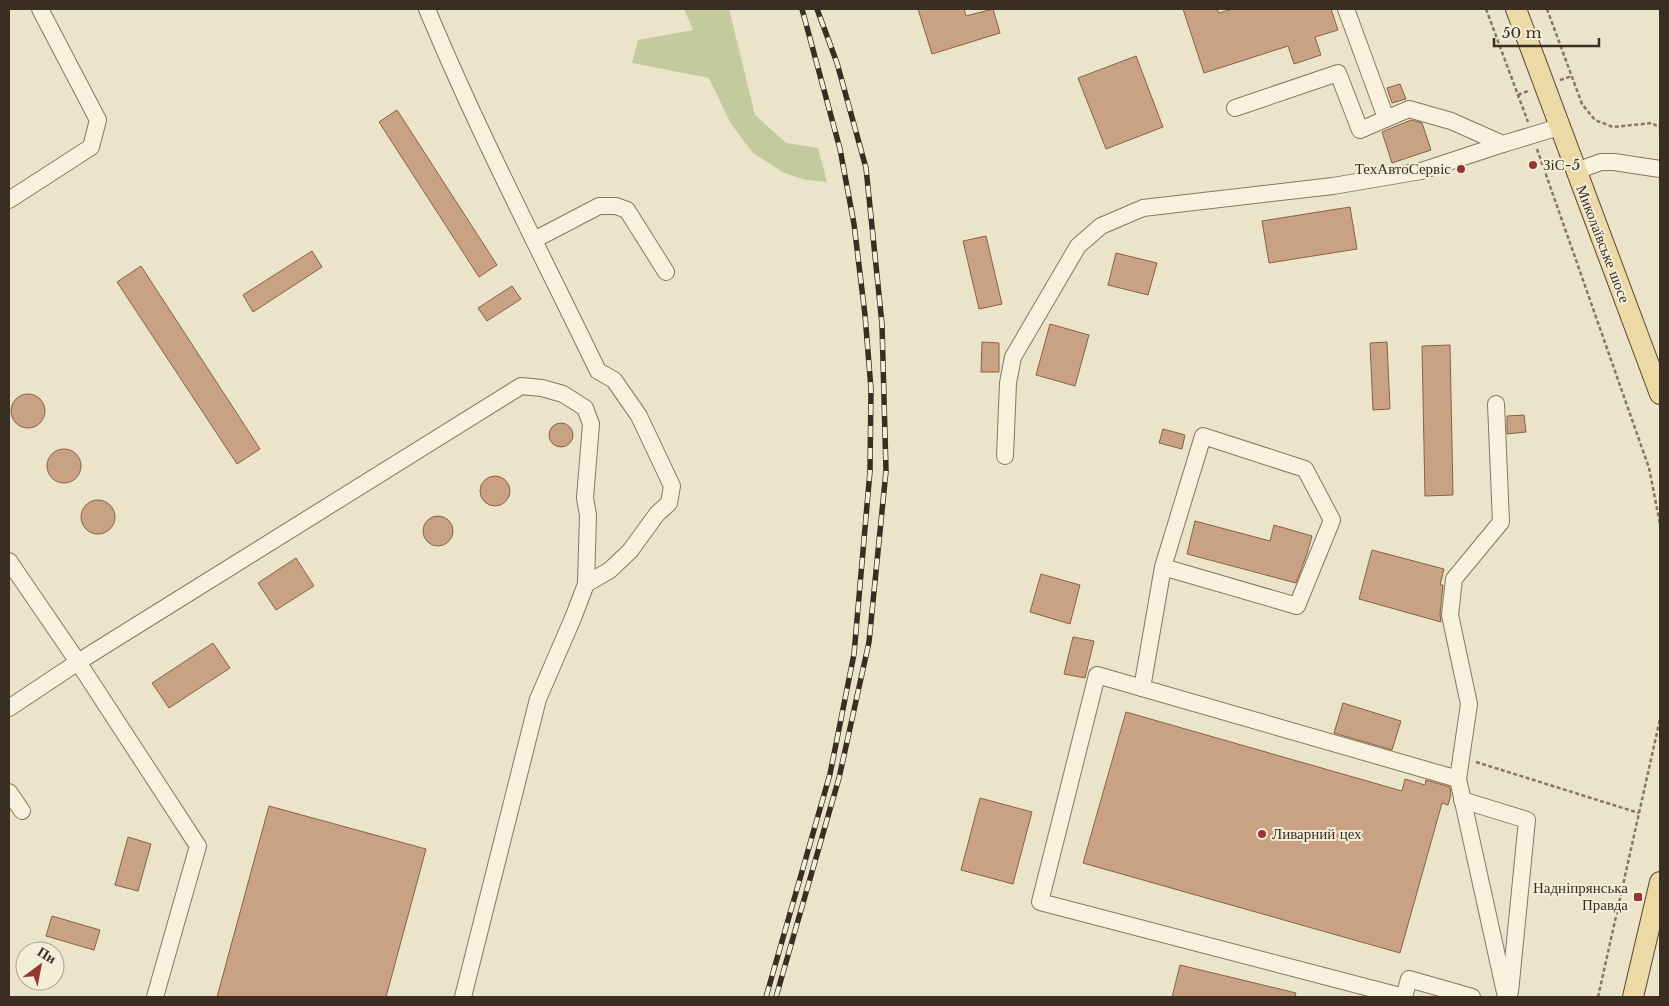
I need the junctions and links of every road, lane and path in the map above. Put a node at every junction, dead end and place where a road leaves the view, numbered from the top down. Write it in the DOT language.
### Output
graph roads {
  1 [pos="40,9"];
  2 [pos="427,9"];
  3 [pos="1346,9"];
  4 [pos="1486,9"];
  5 [pos="1516,9"];
  6 [pos="1547,9"];
  7 [pos="1235,108"];
  8 [pos="1386,118"];
  9 [pos="1559,127"];
  10 [pos="1660,128"];
  11 [pos="1532,134"];
  12 [pos="1503,144"];
  13 [pos="1660,169"];
  14 [pos="1576,172"];
  15 [pos="9,200"];
  16 [pos="534,240"];
  17 [pos="666,272"];
  18 [pos="1660,394"];
  19 [pos="1496,404"];
  20 [pos="1005,456"];
  21 [pos="1660,524"];
  22 [pos="9,561"];
  23 [pos="1163,567"];
  24 [pos="586,584"];
  25 [pos="78,662"];
  26 [pos="1142,688"];
  27 [pos="9,708"];
  28 [pos="1660,719"];
  29 [pos="1461,758"];
  30 [pos="1458,779"];
  31 [pos="9,792"];
  32 [pos="1462,800"];
  33 [pos="22,811"];
  34 [pos="1639,812"];
  35 [pos="1659,890"];
  36 [pos="155,997"];
  37 [pos="463,997"];
  38 [pos="1472,997"];
  39 [pos="1508,997"];
  40 [pos="1598,997"];
  41 [pos="1634,997"];
  1 -- 15 [label="street"];
  2 -- 16 [label="street"];
  3 -- 8 [label="street"];
  4 -- 11 [label="path"];
  5 -- 9 [label="main road, Миколаївське шосе"];
  6 -- 10 [label="path"];
  7 -- 8 [label="street"];
  8 -- 12 [label="street"];
  9 -- 11 [label="street"];
  9 -- 14 [label="main road, Миколаївське шосе"];
  11 -- 12 [label="street"];
  11 -- 21 [label="path"];
  12 -- 20 [label="street"];
  13 -- 14 [label="street"];
  14 -- 18 [label="main road, Миколаївське шосе"];
  16 -- 17 [label="street"];
  16 -- 24 [label="street"];
  19 -- 29 [label="street"];
  22 -- 25 [label="street"];
  23 -- 23 [label="street"];
  23 -- 26 [label="street"];
  24 -- 25 [label="street"];
  24 -- 37 [label="street"];
  25 -- 27 [label="street"];
  25 -- 36 [label="street"];
  26 -- 30 [label="street"];
  26 -- 38 [label="street"];
  28 -- 34 [label="path"];
  29 -- 30 [label="street"];
  29 -- 34 [label="path"];
  30 -- 32 [label="street"];
  31 -- 33 [label="street"];
  32 -- 39 [label="street"];
  32 -- 39 [label="street"];
  34 -- 40 [label="path"];
  35 -- 41 [label="main road"];
}
